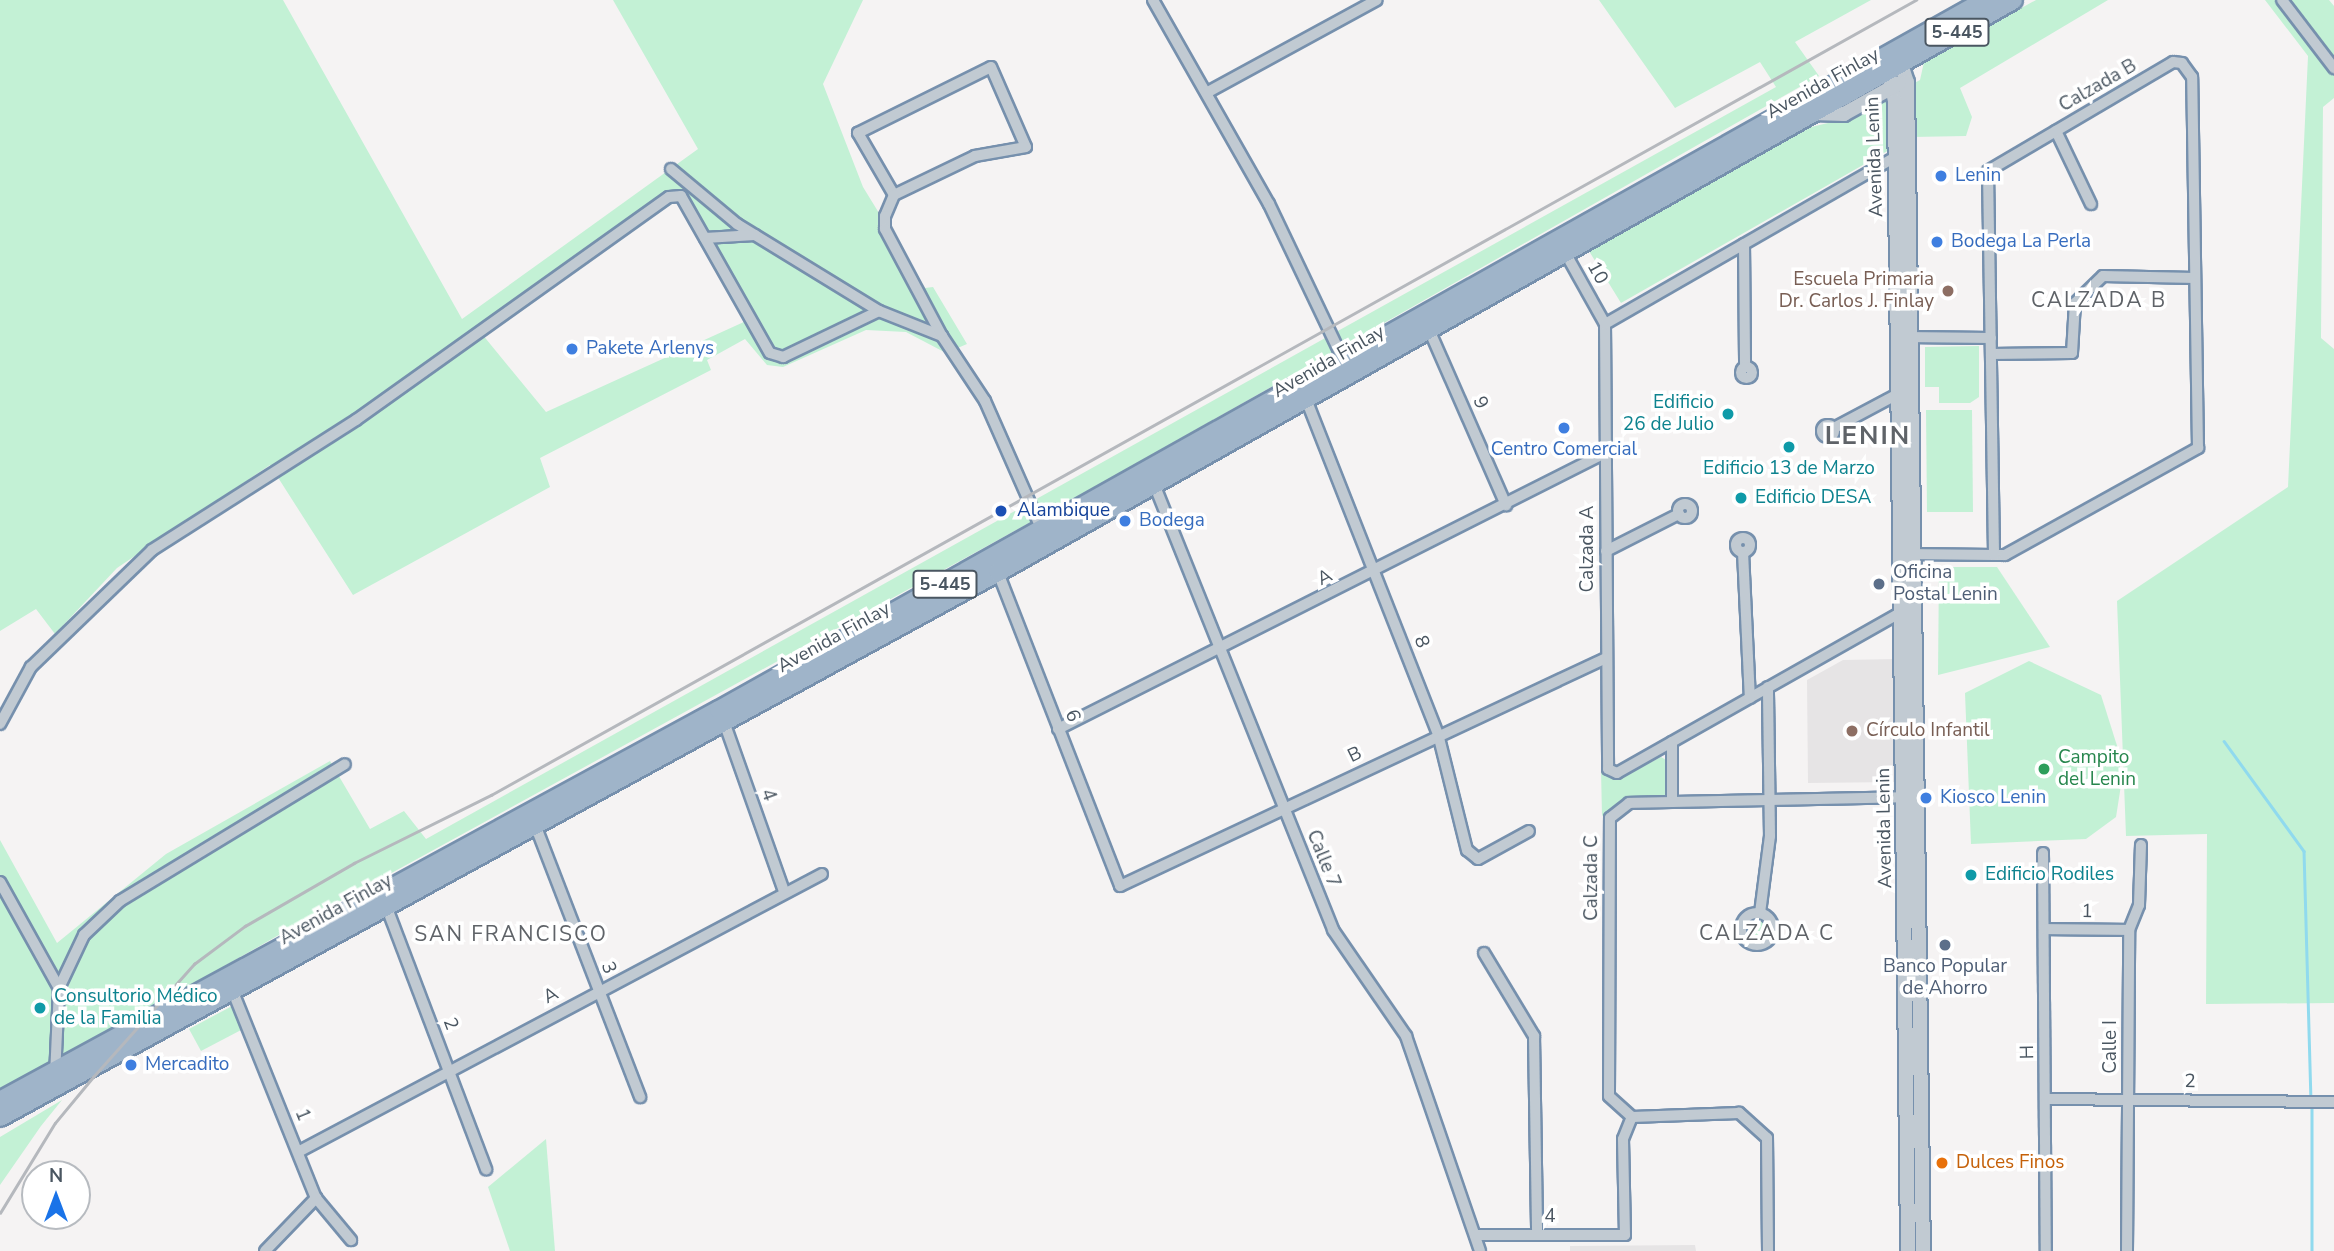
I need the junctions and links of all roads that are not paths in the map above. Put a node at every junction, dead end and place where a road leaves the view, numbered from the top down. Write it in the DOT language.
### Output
graph roads {
  1 [pos="1153,0"];
  2 [pos="1377,0"];
  3 [pos="1986,0"];
  4 [pos="2013,0"];
  5 [pos="2282,0"];
  6 [pos="2334,68"];
  7 [pos="1894,72"];
  8 [pos="1208,92"];
  9 [pos="2056,131"];
  10 [pos="1908,150"];
  11 [pos="1895,158"];
  12 [pos="671,169"];
  13 [pos="894,195"];
  14 [pos="2091,204"];
  15 [pos="755,235"];
  16 [pos="705,238"];
  17 [pos="1744,244"];
  18 [pos="1562,246"];
  19 [pos="2195,278"];
  20 [pos="880,310"];
  21 [pos="1426,322"];
  22 [pos="1605,324"];
  23 [pos="942,336"];
  24 [pos="1904,337"];
  25 [pos="1991,338"];
  26 [pos="1991,354"];
  27 [pos="1347,367"];
  28 [pos="1745,367"];
  29 [pos="1303,392"];
  30 [pos="1898,394"];
  31 [pos="1834,428"];
  32 [pos="1605,453"];
  33 [pos="1151,477"];
  34 [pos="1506,505"];
  35 [pos="1679,514"];
  36 [pos="1044,537"];
  37 [pos="1606,551"];
  38 [pos="1743,552"];
  39 [pos="1900,554"];
  40 [pos="1915,554"];
  41 [pos="1994,555"];
  42 [pos="996,564"];
  43 [pos="1376,572"];
  44 [pos="1916,603"];
  45 [pos="1901,612"];
  46 [pos="1220,649"];
  47 [pos="1606,658"];
  48 [pos="1768,687"];
  49 [pos="1750,698"];
  50 [pos="722,717"];
  51 [pos="0,724"];
  52 [pos="1058,729"];
  53 [pos="1438,734"];
  54 [pos="1672,742"];
  55 [pos="345,764"];
  56 [pos="1912,797"];
  57 [pos="1672,802"];
  58 [pos="1768,802"];
  59 [pos="1284,809"];
  60 [pos="533,818"];
  61 [pos="1529,831"];
  62 [pos="2141,845"];
  63 [pos="2043,853"];
  64 [pos="822,874"];
  65 [pos="0,882"];
  66 [pos="1120,886"];
  67 [pos="784,891"];
  68 [pos="384,899"];
  69 [pos="1760,913"];
  70 [pos="2044,929"];
  71 [pos="2129,930"];
  72 [pos="1484,953"];
  73 [pos="230,985"];
  74 [pos="59,988"];
  75 [pos="598,990"];
  76 [pos="449,1071"];
  77 [pos="55,1080"];
  78 [pos="640,1097"];
  79 [pos="2046,1099"];
  80 [pos="2128,1099"];
  81 [pos="0,1101"];
  82 [pos="2334,1102"];
  83 [pos="0,1117"];
  84 [pos="1632,1117"];
  85 [pos="298,1152"];
  86 [pos="486,1168"];
  87 [pos="316,1198"];
  88 [pos="1475,1235"];
  89 [pos="1538,1235"];
  90 [pos="351,1240"];
  91 [pos="265,1251"];
  92 [pos="1480,1251"];
  93 [pos="1768,1251"];
  94 [pos="1908,1251"];
  95 [pos="1923,1251"];
  96 [pos="2046,1251"];
  97 [pos="2127,1251"];
  1 -- 8 [label="street"];
  2 -- 8 [label="street"];
  3 -- 7 [label="highway, Avenida Finlay / 5-445"];
  4 -- 7 [label="highway, Avenida Finlay / 5-445"];
  5 -- 6 [label="street"];
  7 -- 10 [label="street, Avenida Lenin"];
  7 -- 11 [label="street, Avenida Lenin"];
  7 -- 18 [label="highway, Avenida Finlay / 5-445"];
  7 -- 18 [label="highway, Avenida Finlay / 5-445"];
  8 -- 27 [label="street"];
  9 -- 14 [label="street"];
  9 -- 19 [label="street, Calzada B"];
  9 -- 25 [label="street, Calzada B"];
  10 -- 11 [label="street"];
  10 -- 24 [label="street, Avenida Lenin"];
  11 -- 17 [label="street"];
  11 -- 24 [label="street, Avenida Lenin"];
  12 -- 15 [label="street"];
  13 -- 13 [label="street"];
  13 -- 23 [label="street"];
  15 -- 16 [label="street"];
  15 -- 20 [label="street"];
  16 -- 20 [label="street"];
  16 -- 51 [label="street"];
  17 -- 22 [label="street"];
  17 -- 28 [label="street"];
  18 -- 21 [label="highway, Avenida Finlay / 5-445"];
  18 -- 22 [label="street, 10"];
  19 -- 26 [label="street"];
  19 -- 41 [label="street, Calzada B"];
  20 -- 23 [label="street"];
  21 -- 27 [label="highway, Avenida Finlay / 5-445"];
  21 -- 34 [label="street, 9"];
  22 -- 32 [label="street, Calzada A"];
  23 -- 36 [label="street"];
  24 -- 25 [label="street"];
  24 -- 30 [label="street, Avenida Lenin"];
  24 -- 40 [label="street, Avenida Lenin"];
  25 -- 26 [label="street, Calzada B"];
  26 -- 41 [label="street, Calzada B"];
  27 -- 29 [label="highway, Avenida Finlay / 5-445"];
  29 -- 33 [label="highway, Avenida Finlay / 5-445"];
  29 -- 43 [label="street, 8"];
  30 -- 31 [label="street"];
  30 -- 39 [label="street, Avenida Lenin"];
  32 -- 34 [label="street, A"];
  32 -- 37 [label="street, Calzada A"];
  33 -- 36 [label="highway, Avenida Finlay / 5-445"];
  33 -- 46 [label="street, Calle 7"];
  34 -- 43 [label="street, A"];
  35 -- 37 [label="street"];
  36 -- 42 [label="highway, Avenida Finlay / 5-445"];
  37 -- 47 [label="street, Calzada A"];
  38 -- 49 [label="street"];
  39 -- 40 [label="street, Calzada B"];
  39 -- 45 [label="street, Avenida Lenin"];
  40 -- 41 [label="street, Calzada B"];
  40 -- 44 [label="street, Avenida Lenin"];
  42 -- 50 [label="highway, Avenida Finlay / 5-445"];
  42 -- 52 [label="street, 6"];
  43 -- 46 [label="street, A"];
  43 -- 53 [label="street, 8"];
  44 -- 45 [label="street, Calzada A"];
  44 -- 56 [label="street, Avenida Lenin"];
  45 -- 48 [label="street, Calzada A"];
  45 -- 56 [label="street, Avenida Lenin"];
  46 -- 52 [label="street, A"];
  46 -- 59 [label="street, Calle 7"];
  47 -- 53 [label="street, B"];
  47 -- 54 [label="street, Calzada A"];
  48 -- 49 [label="street, Calzada A"];
  48 -- 58 [label="street"];
  49 -- 54 [label="street, Calzada A"];
  50 -- 60 [label="highway, Avenida Finlay / 5-445"];
  50 -- 67 [label="street, 4"];
  52 -- 66 [label="street, 6"];
  53 -- 59 [label="street, B"];
  53 -- 61 [label="street, 8"];
  54 -- 57 [label="street"];
  55 -- 74 [label="street"];
  56 -- 58 [label="street, Calzada C"];
  56 -- 94 [label="street, Avenida Lenin"];
  56 -- 95 [label="street, Avenida Lenin"];
  57 -- 58 [label="street, Calzada C"];
  57 -- 84 [label="street, Calzada C"];
  58 -- 69 [label="street"];
  59 -- 66 [label="street, B"];
  59 -- 88 [label="street, Calle 7"];
  60 -- 68 [label="highway, Avenida Finlay / 5-445"];
  60 -- 75 [label="street, 3"];
  62 -- 71 [label="street, Calle I"];
  63 -- 70 [label="street, H"];
  64 -- 67 [label="street, A"];
  65 -- 74 [label="street"];
  67 -- 75 [label="street, A"];
  68 -- 73 [label="highway, Avenida Finlay / 5-445"];
  68 -- 76 [label="street, 2"];
  70 -- 71 [label="street, 1"];
  70 -- 79 [label="street, H"];
  71 -- 80 [label="street, Calle I"];
  72 -- 89 [label="street"];
  73 -- 77 [label="highway, Avenida Finlay / 5-445"];
  73 -- 85 [label="street, 1"];
  74 -- 77 [label="street"];
  75 -- 76 [label="street, A"];
  75 -- 78 [label="street, 3"];
  76 -- 85 [label="street, A"];
  76 -- 86 [label="street, 2"];
  77 -- 81 [label="highway, Avenida Finlay / 5-445"];
  77 -- 83 [label="highway, Avenida Finlay / 5-445"];
  79 -- 80 [label="street, 2"];
  79 -- 96 [label="street, H"];
  80 -- 82 [label="street, 2"];
  80 -- 97 [label="street, Calle I"];
  84 -- 89 [label="street, 4"];
  84 -- 93 [label="street"];
  85 -- 87 [label="street, 1"];
  87 -- 90 [label="street, 1"];
  87 -- 91 [label="street"];
  88 -- 89 [label="street, 4"];
  88 -- 92 [label="street, Calle 7"];
}
